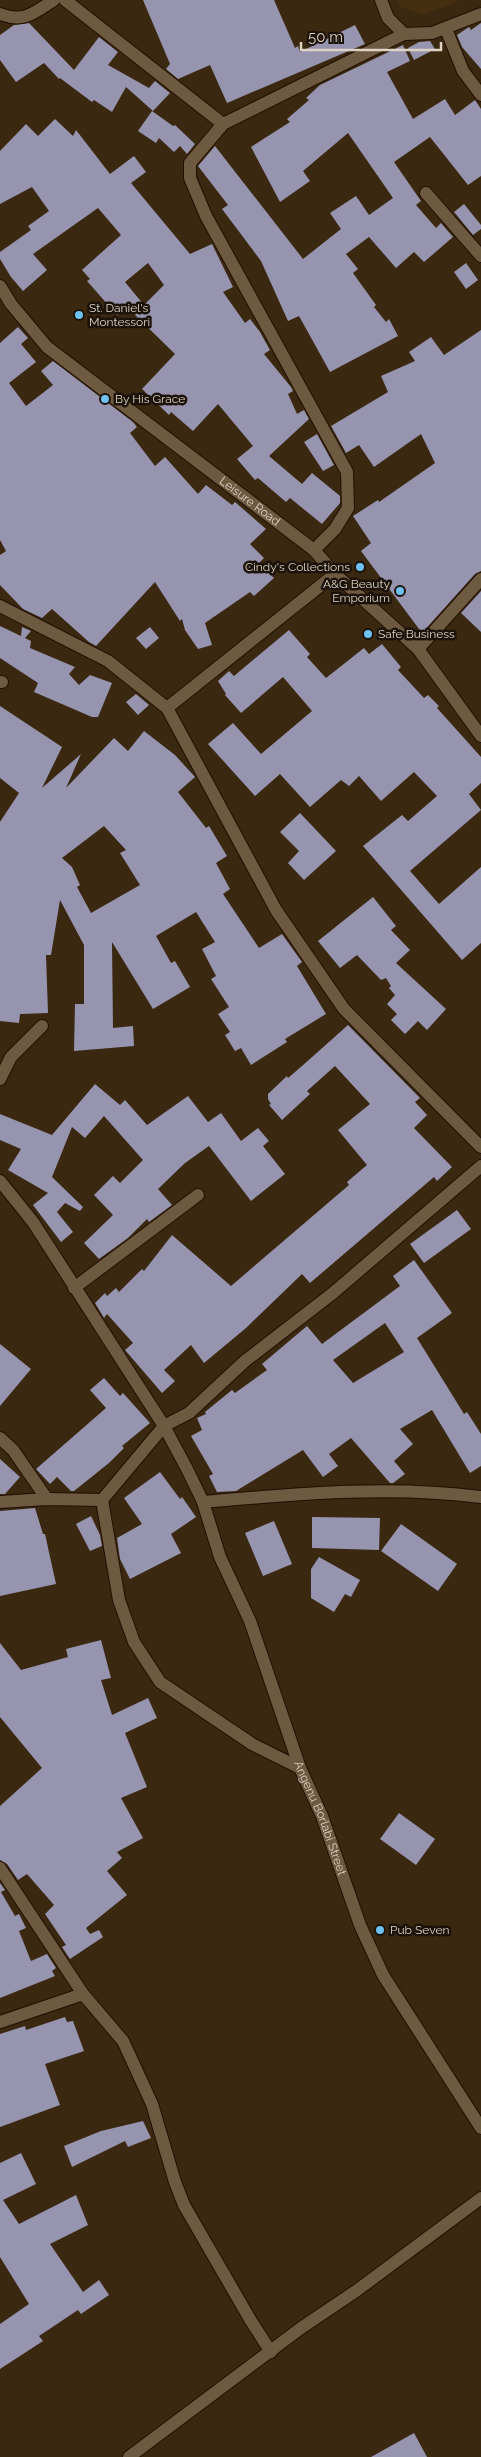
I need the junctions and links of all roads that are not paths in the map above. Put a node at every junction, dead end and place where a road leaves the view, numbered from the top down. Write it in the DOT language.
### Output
graph roads {
  1 [pos="54,0"];
  2 [pos="65,0"];
  3 [pos="381,0"];
  4 [pos="0,14"];
  5 [pos="481,14"];
  6 [pos="446,28"];
  7 [pos="404,34"];
  8 [pos="481,95"];
  9 [pos="223,124"];
  10 [pos="426,194"];
  11 [pos="481,256"];
  12 [pos="0,286"];
  13 [pos="314,550"];
  14 [pos="335,574"];
  15 [pos="481,579"];
  16 [pos="0,606"];
  17 [pos="418,648"];
  18 [pos="167,708"];
  19 [pos="481,736"];
  20 [pos="42,1026"];
  21 [pos="0,1079"];
  22 [pos="481,1147"];
  23 [pos="481,1166"];
  24 [pos="0,1181"];
  25 [pos="198,1195"];
  26 [pos="74,1288"];
  27 [pos="164,1426"];
  28 [pos="0,1438"];
  29 [pos="481,1497"];
  30 [pos="47,1499"];
  31 [pos="102,1500"];
  32 [pos="0,1502"];
  33 [pos="202,1502"];
  34 [pos="300,1768"];
  35 [pos="0,1868"];
  36 [pos="83,1994"];
  37 [pos="0,2022"];
  38 [pos="481,2128"];
  39 [pos="481,2198"];
  40 [pos="271,2352"];
  41 [pos="130,2457"];
  1 -- 4 [label="street"];
  2 -- 9 [label="street"];
  3 -- 7 [label="street"];
  5 -- 6 [label="street"];
  6 -- 7 [label="street"];
  6 -- 8 [label="street"];
  7 -- 9 [label="street"];
  9 -- 13 [label="street"];
  10 -- 11 [label="street"];
  12 -- 13 [label="street, Leisure Road"];
  13 -- 14 [label="street, Leisure Road"];
  14 -- 17 [label="street, Leisure Road"];
  14 -- 18 [label="street"];
  15 -- 17 [label="street"];
  16 -- 18 [label="street"];
  17 -- 19 [label="street, Leisure Road"];
  18 -- 22 [label="street"];
  20 -- 21 [label="street"];
  23 -- 27 [label="street"];
  24 -- 26 [label="street"];
  25 -- 26 [label="street"];
  26 -- 27 [label="street"];
  27 -- 31 [label="street"];
  27 -- 33 [label="street"];
  28 -- 30 [label="street"];
  29 -- 33 [label="street"];
  30 -- 31 [label="street"];
  30 -- 32 [label="street"];
  31 -- 34 [label="street, Angenu Borlabi Street"];
  33 -- 34 [label="street"];
  34 -- 38 [label="street, Angenu Borlabi Street"];
  35 -- 36 [label="street"];
  36 -- 37 [label="street"];
  36 -- 40 [label="street"];
  39 -- 40 [label="street"];
  40 -- 41 [label="street"];
}
